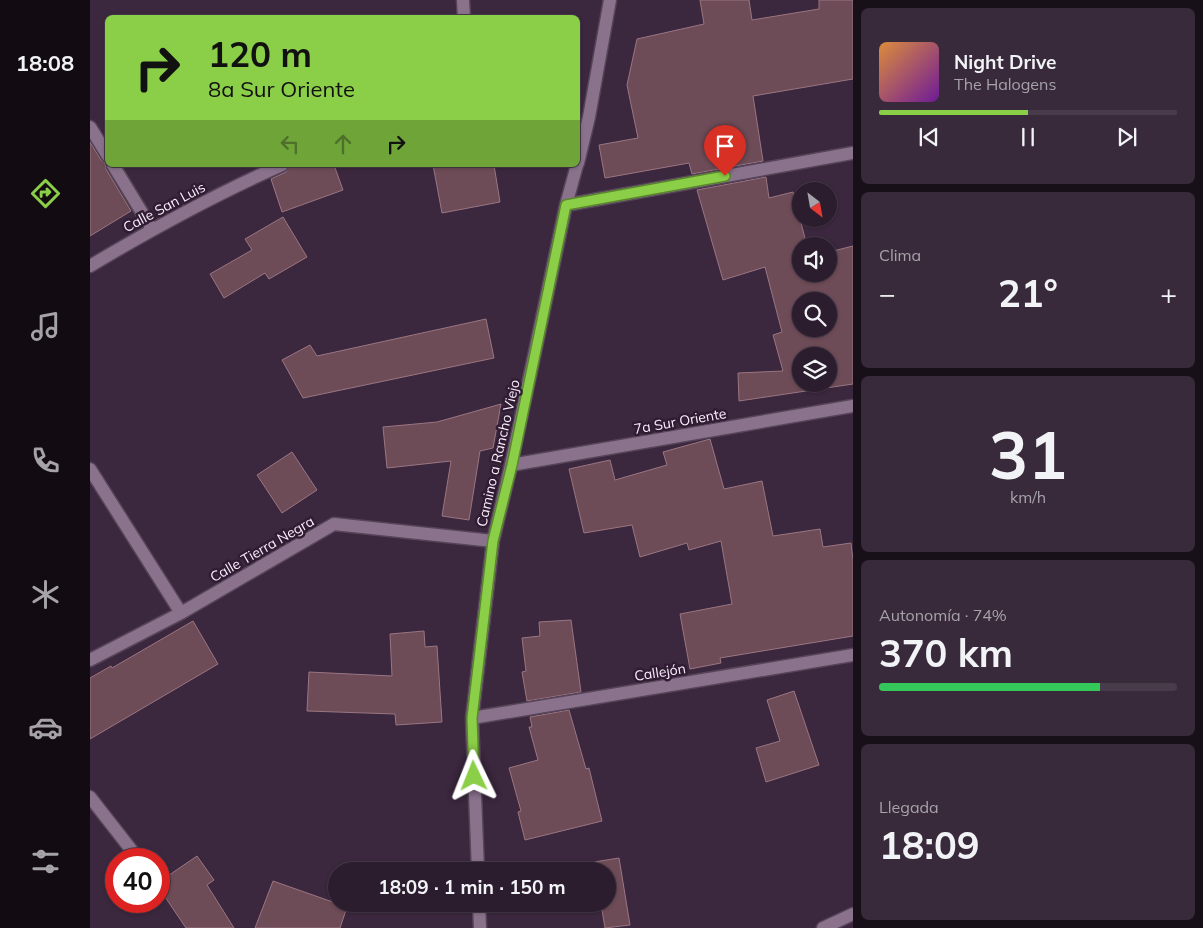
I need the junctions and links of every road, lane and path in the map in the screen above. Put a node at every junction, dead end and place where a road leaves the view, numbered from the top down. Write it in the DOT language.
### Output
graph roads {
  1 [pos="463,0"];
  2 [pos="610,0"];
  3 [pos="464,15"];
  4 [pos="584,117"];
  5 [pos="90,127"];
  6 [pos="580,144"];
  7 [pos="105,151"];
  8 [pos="853,153"];
  9 [pos="114,167"];
  10 [pos="278,167"];
  11 [pos="576,167"];
  12 [pos="566,205"];
  13 [pos="152,229"];
  14 [pos="90,266"];
  15 [pos="853,406"];
  16 [pos="512,465"];
  17 [pos="90,469"];
  18 [pos="493,541"];
  19 [pos="181,614"];
  20 [pos="853,655"];
  21 [pos="90,660"];
  22 [pos="472,718"];
  23 [pos="90,797"];
  24 [pos="130,848"];
  25 [pos="478,862"];
  26 [pos="479,912"];
  27 [pos="853,914"];
  28 [pos="480,928"];
  29 [pos="823,928"];
  1 -- 3 [label="street"];
  2 -- 4 [label="street, Camino a Rancho Viejo"];
  4 -- 6 [label="street, Camino a Rancho Viejo"];
  5 -- 7 [label="street"];
  8 -- 12 [label="street"];
  9 -- 13 [label="street"];
  10 -- 13 [label="street, Calle San Luis"];
  11 -- 12 [label="street, Camino a Rancho Viejo"];
  12 -- 16 [label="street, Camino a Rancho Viejo"];
  13 -- 14 [label="street, Calle San Luis"];
  15 -- 16 [label="street, 7a Sur Oriente"];
  16 -- 18 [label="street, Camino a Rancho Viejo"];
  17 -- 19 [label="street"];
  18 -- 19 [label="street, Calle Tierra Negra"];
  18 -- 22 [label="street, Camino a Rancho Viejo"];
  19 -- 21 [label="street, Calle Tierra Negra"];
  20 -- 22 [label="street, Callejón"];
  22 -- 25 [label="street, Camino a Rancho Viejo"];
  23 -- 24 [label="street"];
  26 -- 28 [label="street"];
  27 -- 29 [label="street"];
}
